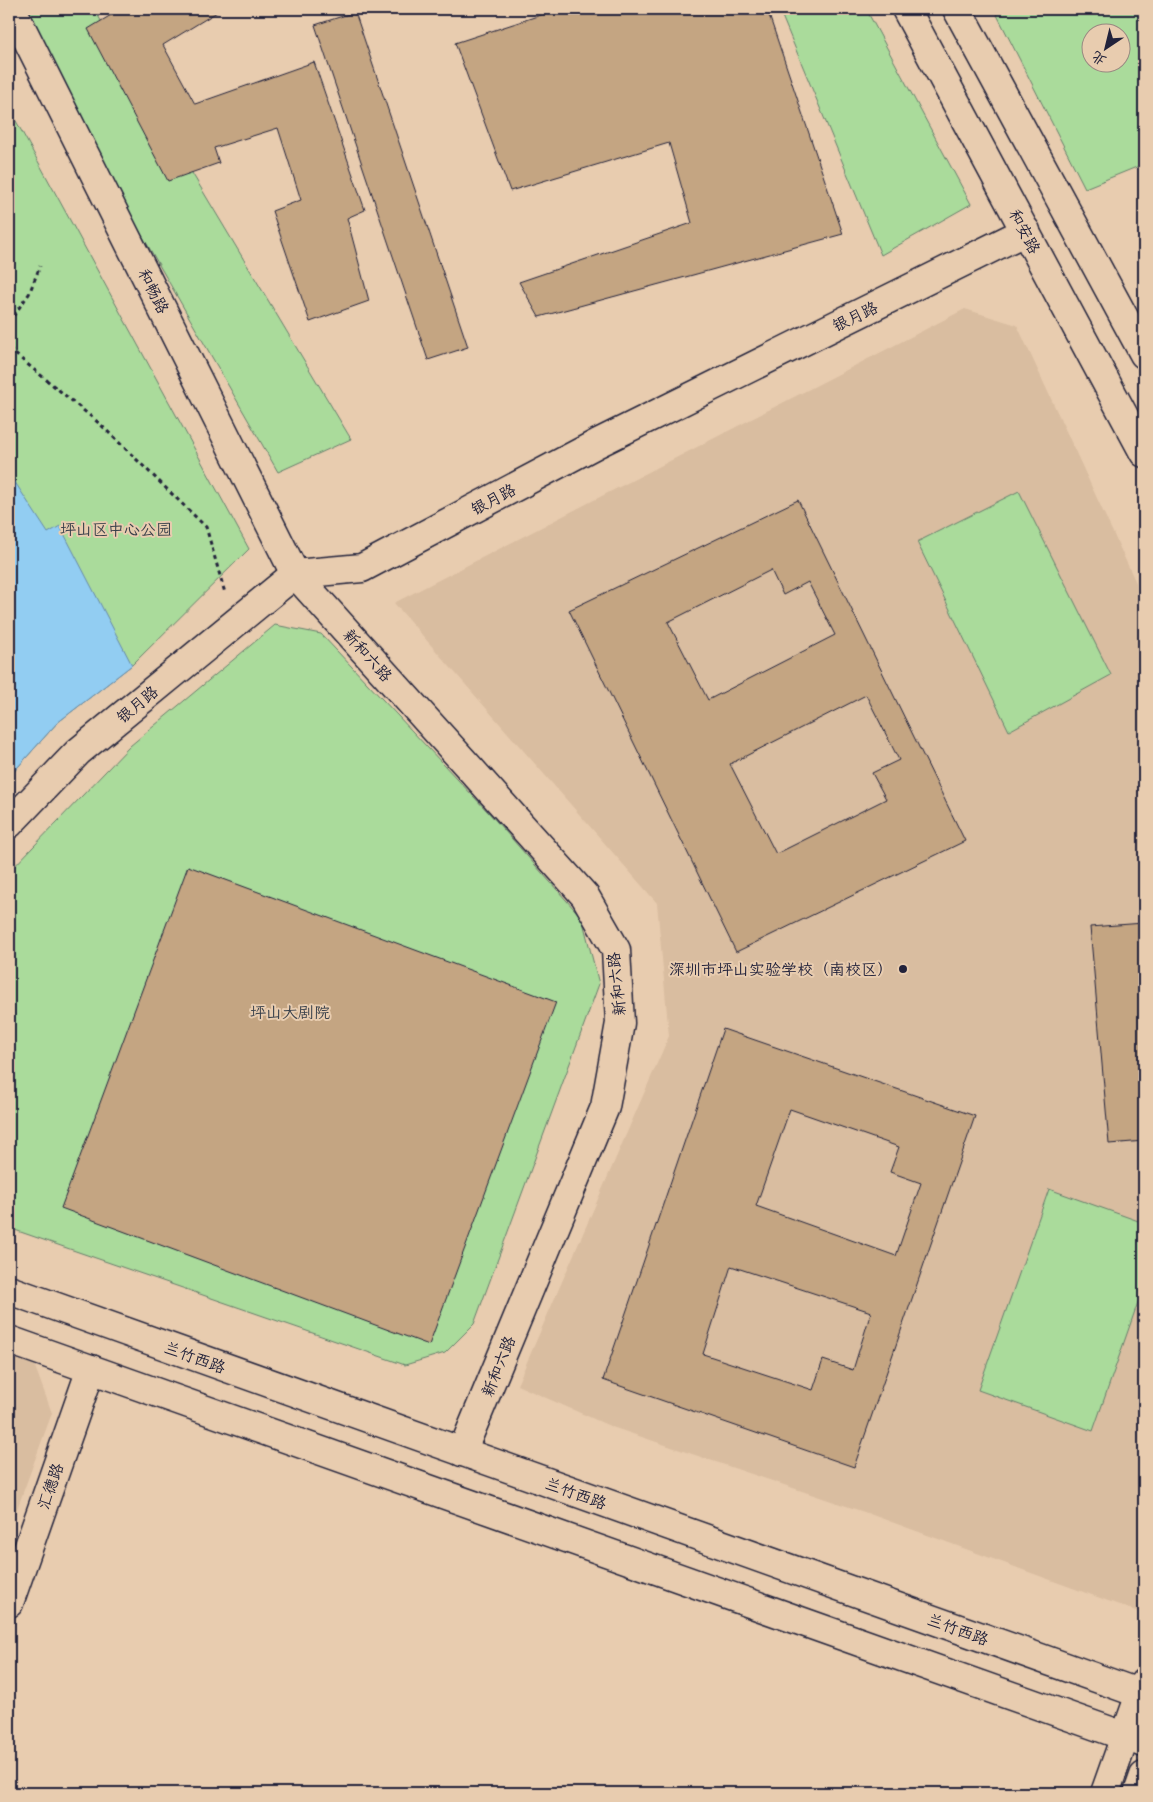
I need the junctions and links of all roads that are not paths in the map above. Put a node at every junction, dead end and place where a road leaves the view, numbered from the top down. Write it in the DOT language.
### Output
graph roads {
  1 [pos="12,9"];
  2 [pos="906,9"];
  3 [pos="957,9"];
  4 [pos="1026,231"];
  5 [pos="1144,354"];
  6 [pos="1144,453"];
  7 [pos="295,574"];
  8 [pos="9,824"];
  9 [pos="9,1290"];
  10 [pos="9,1340"];
  11 [pos="91,1369"];
  12 [pos="462,1452"];
  13 [pos="9,1603"];
  14 [pos="1143,1691"];
  15 [pos="1134,1740"];
  16 [pos="1144,1776"];
  17 [pos="1105,1793"];
  18 [pos="1138,1793"];
  1 -- 7 [label="street, 和畅路"];
  2 -- 4 [label="street, 和安路"];
  3 -- 5 [label="street"];
  4 -- 6 [label="street, 和安路"];
  4 -- 7 [label="street, 银月路"];
  7 -- 8 [label="street, 银月路"];
  7 -- 12 [label="street, 新和六路"];
  9 -- 12 [label="street, 兰竹西路"];
  10 -- 11 [label="street"];
  11 -- 13 [label="street, 汇德路"];
  11 -- 15 [label="street"];
  12 -- 14 [label="street, 兰竹西路"];
  14 -- 15 [label="street"];
  15 -- 17 [label="street"];
  16 -- 18 [label="street"];
}
